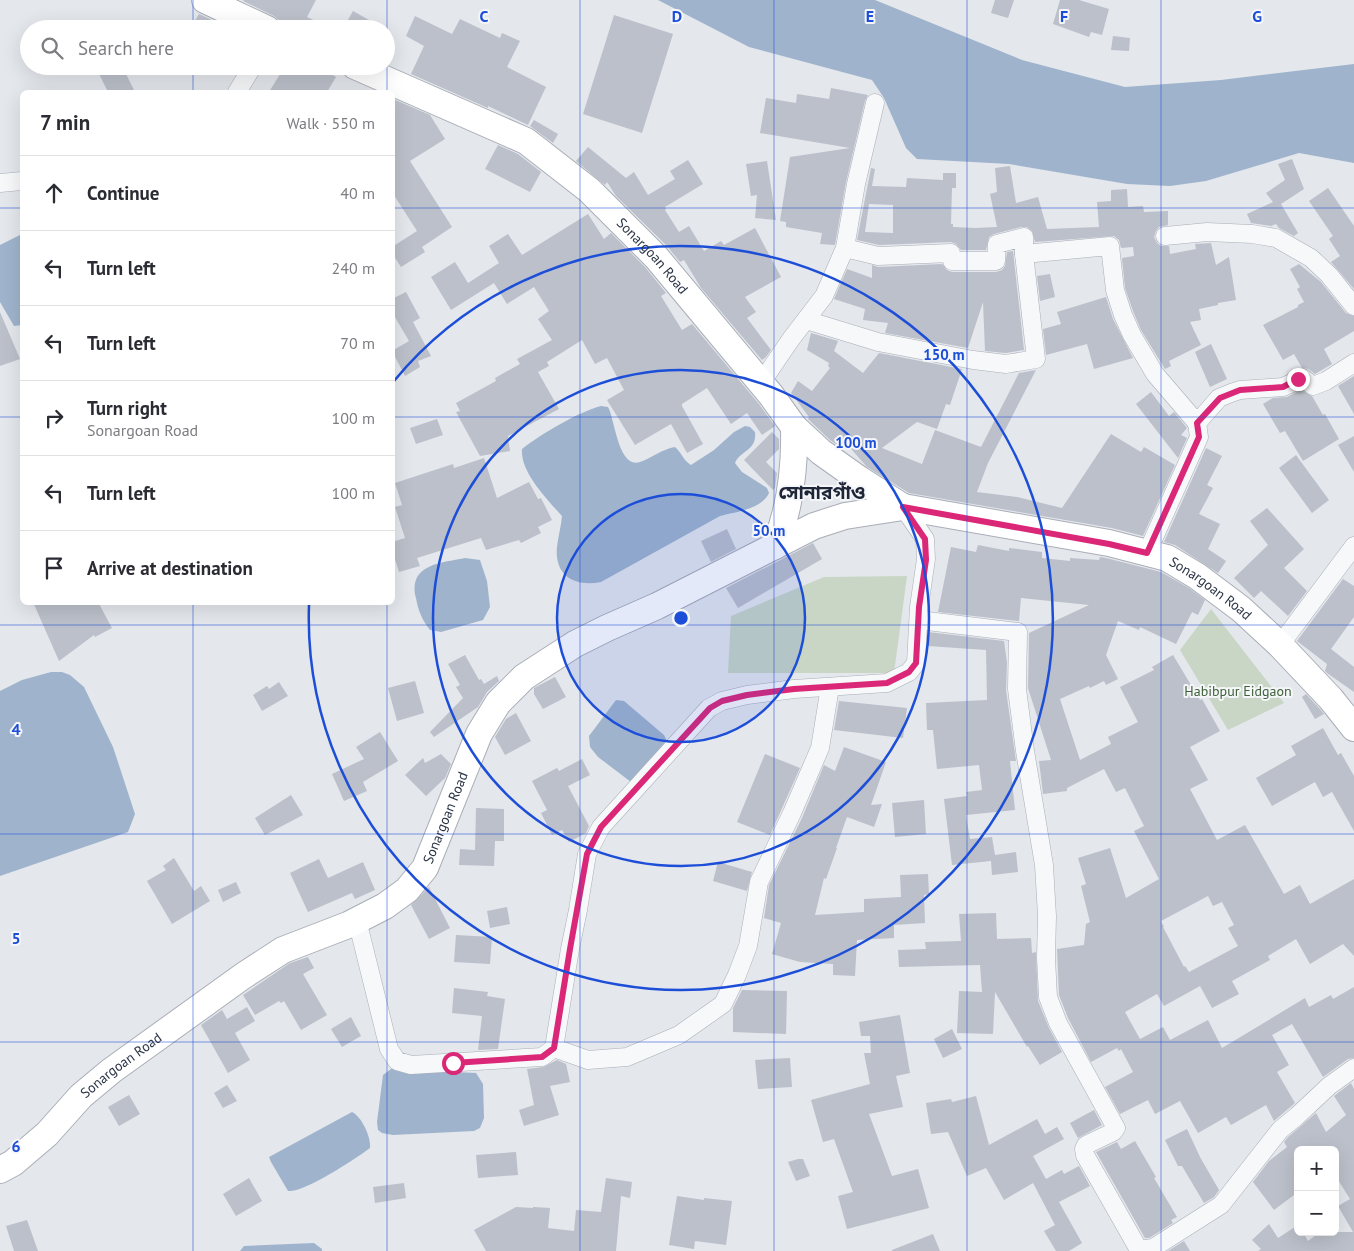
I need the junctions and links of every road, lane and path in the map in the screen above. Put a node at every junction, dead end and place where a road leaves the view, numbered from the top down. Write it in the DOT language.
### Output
graph roads {
  1 [pos="205,0"];
  2 [pos="248,20"];
  3 [pos="247,75"];
  4 [pos="376,75"];
  5 [pos="238,90"];
  6 [pos="876,103"];
  7 [pos="20,180"];
  8 [pos="0,183"];
  9 [pos="1165,236"];
  10 [pos="845,248"];
  11 [pos="1024,254"];
  12 [pos="1354,306"];
  13 [pos="806,320"];
  14 [pos="1354,363"];
  15 [pos="761,383"];
  16 [pos="1197,423"];
  17 [pos="794,427"];
  18 [pos="903,507"];
  19 [pos="775,546"];
  20 [pos="1354,546"];
  21 [pos="1147,553"];
  22 [pos="919,620"];
  23 [pos="1280,645"];
  24 [pos="830,687"];
  25 [pos="1354,728"];
  26 [pos="357,920"];
  27 [pos="554,1048"];
  28 [pos="1354,1068"];
  29 [pos="0,1170"];
  30 [pos="1139,1251"];
  1 -- 2 [label="main road"];
  3 -- 5 [label="street"];
  4 -- 15 [label="main road, Sonargoan Road"];
  6 -- 10 [label="street"];
  7 -- 8 [label="street"];
  9 -- 12 [label="street"];
  10 -- 11 [label="street"];
  10 -- 13 [label="street"];
  11 -- 13 [label="street"];
  11 -- 16 [label="street"];
  13 -- 15 [label="street"];
  14 -- 16 [label="street"];
  15 -- 17 [label="main road, Sonargoan Road"];
  16 -- 21 [label="street"];
  17 -- 18 [label="main road, Sonargoan Road"];
  17 -- 19 [label="main road"];
  18 -- 19 [label="main road, Sonargoan Road"];
  18 -- 21 [label="main road, Sonargoan Road"];
  18 -- 22 [label="street"];
  19 -- 26 [label="main road, Sonargoan Road"];
  20 -- 23 [label="street"];
  21 -- 23 [label="main road, Sonargoan Road"];
  22 -- 24 [label="street"];
  22 -- 30 [label="street"];
  23 -- 25 [label="main road, Sonargoan Road"];
  24 -- 27 [label="street"];
  24 -- 27 [label="street"];
  26 -- 27 [label="street"];
  26 -- 29 [label="main road, Sonargoan Road"];
  28 -- 30 [label="street"];
}
